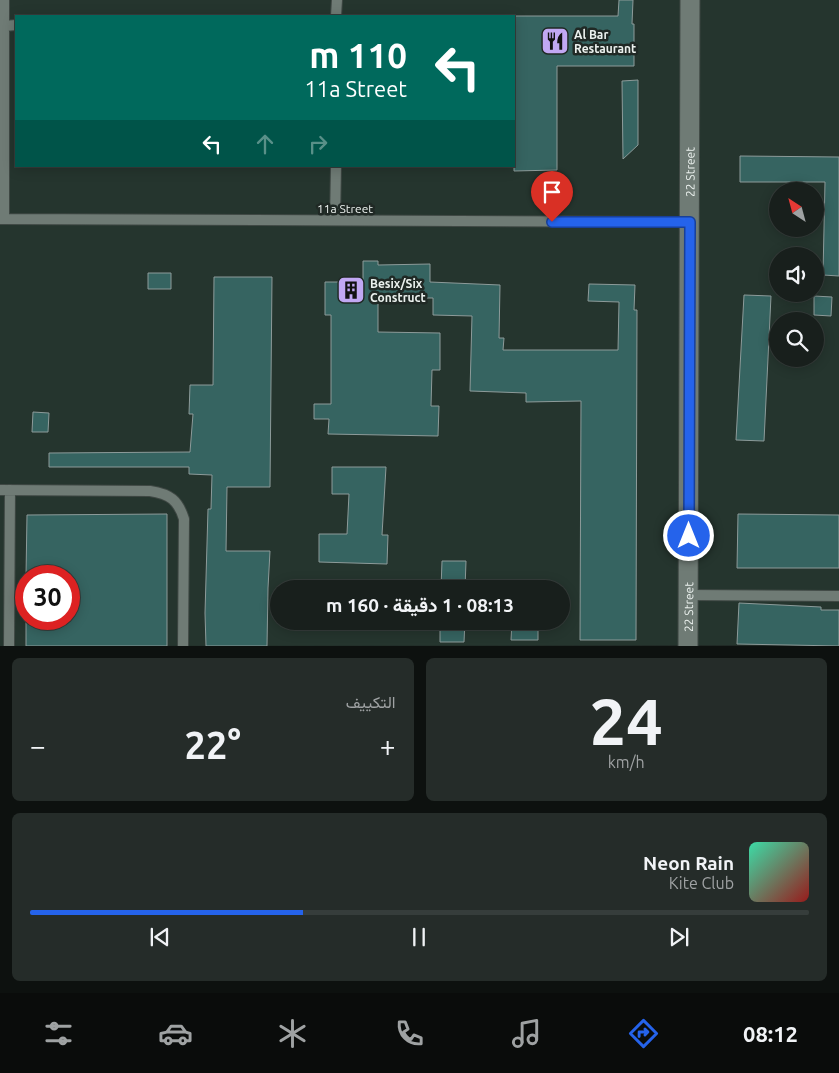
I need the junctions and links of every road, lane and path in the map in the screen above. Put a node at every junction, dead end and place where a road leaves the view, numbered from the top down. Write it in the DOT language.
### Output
graph roads {
  1 [pos="4,0"];
  2 [pos="336,0"];
  3 [pos="690,0"];
  4 [pos="336,15"];
  5 [pos="4,26"];
  6 [pos="15,26"];
  7 [pos="336,167"];
  8 [pos="2,219"];
  9 [pos="335,220"];
  10 [pos="690,222"];
  11 [pos="5,490"];
  12 [pos="688,595"];
  13 [pos="839,596"];
  14 [pos="9,646"];
  15 [pos="184,646"];
  16 [pos="688,646"];
  1 -- 5 [label="lane"];
  2 -- 4 [label="lane"];
  3 -- 10 [label="street, 22 Street"];
  5 -- 6 [label="lane"];
  5 -- 8 [label="lane"];
  7 -- 9 [label="lane"];
  8 -- 9 [label="lane, 11a Street"];
  9 -- 10 [label="lane, 11a Street"];
  10 -- 12 [label="street, 22 Street"];
  11 -- 14 [label="lane"];
  11 -- 15 [label="lane"];
  12 -- 13 [label="lane"];
  12 -- 16 [label="street, 22 Street"];
}
